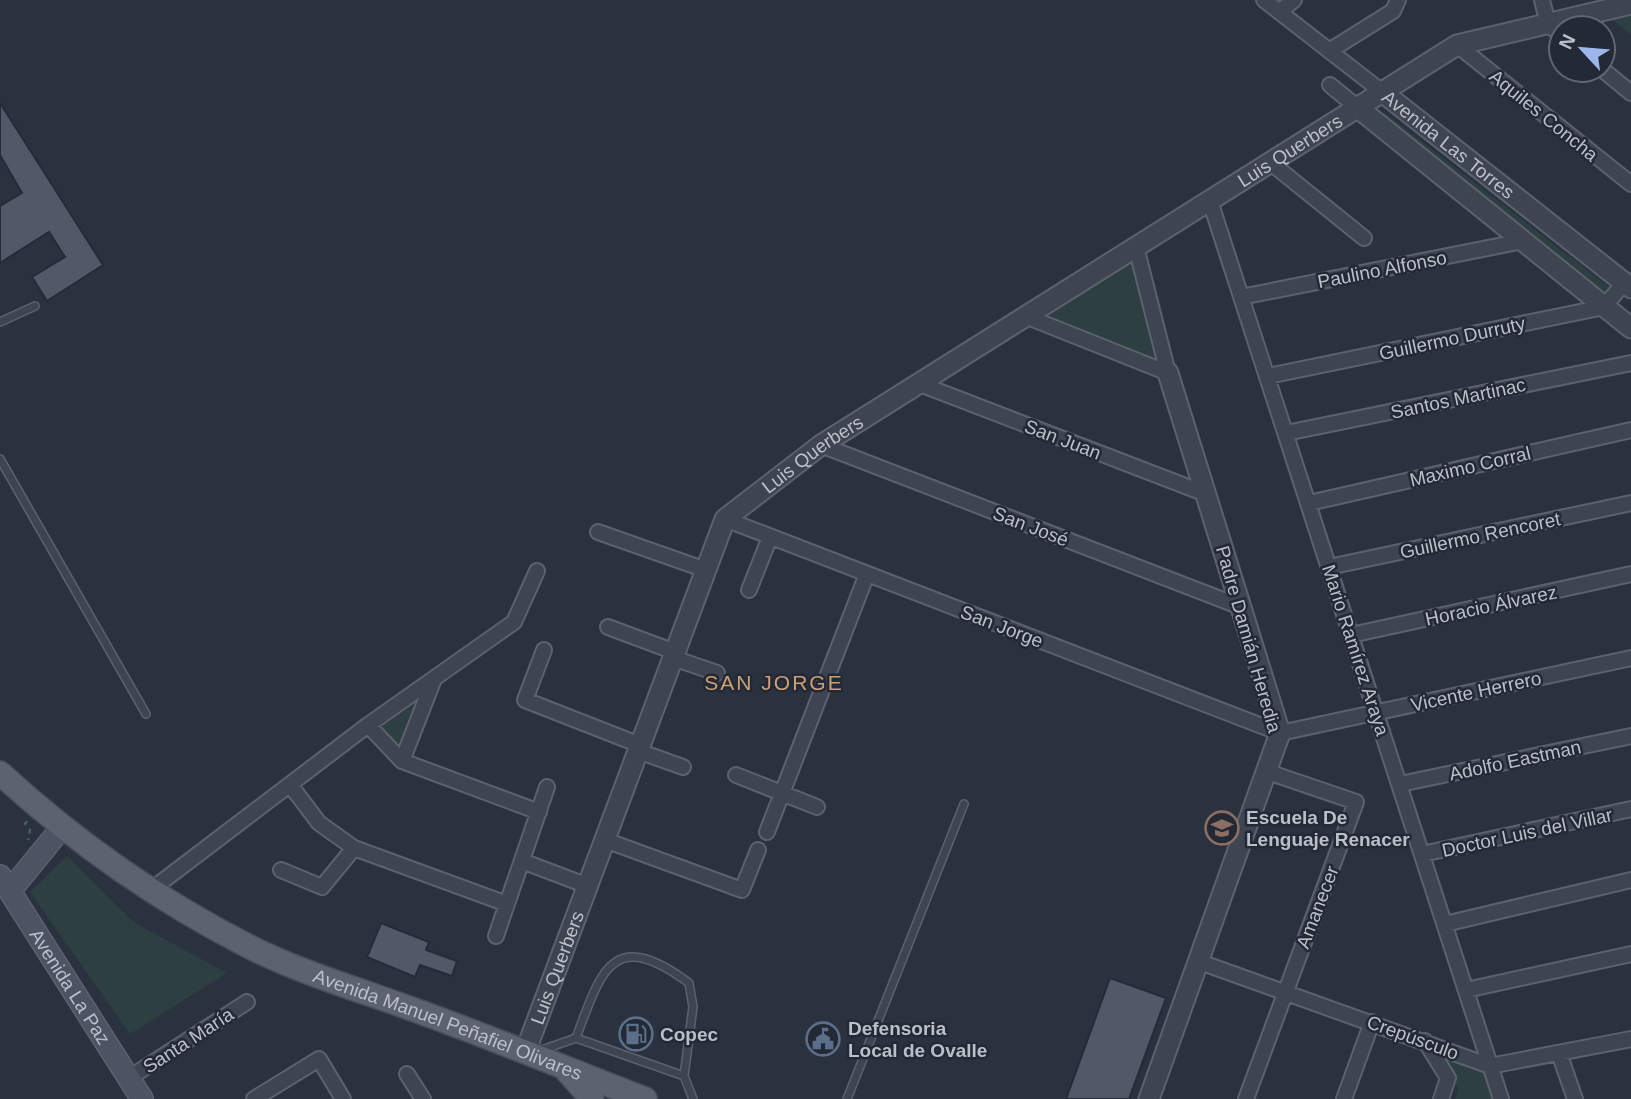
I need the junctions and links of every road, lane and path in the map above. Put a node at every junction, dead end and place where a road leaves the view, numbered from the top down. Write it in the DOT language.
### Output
graph roads {
  1 [pos="1264,0"];
  2 [pos="1294,0"];
  3 [pos="1411,0"];
  4 [pos="1623,4"];
  5 [pos="1396,6"];
  6 [pos="1279,12"];
  7 [pos="1595,14"];
  8 [pos="1547,30"];
  9 [pos="1457,45"];
  10 [pos="1329,51"];
  11 [pos="1617,82"];
  12 [pos="1330,85"];
  13 [pos="1381,91"];
  14 [pos="1631,93"];
  15 [pos="1357,107"];
  16 [pos="1271,163"];
  17 [pos="1631,184"];
  18 [pos="1210,201"];
  19 [pos="1363,238"];
  20 [pos="1523,241"];
  21 [pos="1136,247"];
  22 [pos="1628,286"];
  23 [pos="1241,297"];
  24 [pos="35,306"];
  25 [pos="1604,307"];
  26 [pos="1025,316"];
  27 [pos="0,322"];
  28 [pos="1631,328"];
  29 [pos="1631,363"];
  30 [pos="1168,373"];
  31 [pos="1268,376"];
  32 [pos="920,384"];
  33 [pos="1631,430"];
  34 [pos="1286,433"];
  35 [pos="821,445"];
  36 [pos="0,459"];
  37 [pos="1206,494"];
  38 [pos="1308,503"];
  39 [pos="1631,503"];
  40 [pos="725,519"];
  41 [pos="598,532"];
  42 [pos="770,537"];
  43 [pos="1329,567"];
  44 [pos="706,570"];
  45 [pos="537,571"];
  46 [pos="867,574"];
  47 [pos="1631,574"];
  48 [pos="750,590"];
  49 [pos="1241,607"];
  50 [pos="608,627"];
  51 [pos="1351,635"];
  52 [pos="544,650"];
  53 [pos="674,655"];
  54 [pos="1631,658"];
  55 [pos="717,673"];
  56 [pos="435,678"];
  57 [pos="1376,711"];
  58 [pos="146,714"];
  59 [pos="368,725"];
  60 [pos="1280,733"];
  61 [pos="1631,736"];
  62 [pos="639,748"];
  63 [pos="402,761"];
  64 [pos="683,767"];
  65 [pos="1268,772"];
  66 [pos="0,773"];
  67 [pos="736,775"];
  68 [pos="1399,784"];
  69 [pos="291,786"];
  70 [pos="547,787"];
  71 [pos="0,790"];
  72 [pos="782,793"];
  73 [pos="964,804"];
  74 [pos="817,807"];
  75 [pos="1631,809"];
  76 [pos="539,812"];
  77 [pos="32,816"];
  78 [pos="59,831"];
  79 [pos="767,832"];
  80 [pos="605,840"];
  81 [pos="23,846"];
  82 [pos="354,848"];
  83 [pos="758,850"];
  84 [pos="1422,855"];
  85 [pos="522,861"];
  86 [pos="281,870"];
  87 [pos="1631,880"];
  88 [pos="588,886"];
  89 [pos="3,888"];
  90 [pos="151,890"];
  91 [pos="508,904"];
  92 [pos="1445,924"];
  93 [pos="496,936"];
  94 [pos="251,947"];
  95 [pos="1631,954"];
  96 [pos="1200,962"];
  97 [pos="1466,990"];
  98 [pos="1285,992"];
  99 [pos="247,1002"];
  100 [pos="1372,1022"];
  101 [pos="576,1038"];
  102 [pos="1631,1039"];
  103 [pos="1425,1041"];
  104 [pos="529,1052"];
  105 [pos="1559,1053"];
  106 [pos="559,1064"];
  107 [pos="1490,1066"];
  108 [pos="407,1074"];
  109 [pos="684,1076"];
  110 [pos="129,1078"];
  111 [pos="633,1097"];
  112 [pos="256,1098"];
  113 [pos="141,1099"];
  114 [pos="343,1099"];
  115 [pos="423,1099"];
  116 [pos="592,1099"];
  117 [pos="693,1099"];
  118 [pos="847,1099"];
  119 [pos="1149,1099"];
  120 [pos="1246,1099"];
  121 [pos="1344,1099"];
  122 [pos="1441,1099"];
  123 [pos="1501,1099"];
  124 [pos="1575,1099"];
  1 -- 6 [label="street, Avenida Las Torres"];
  2 -- 6 [label="street"];
  3 -- 5 [label="street"];
  4 -- 7 [label="street, Luis Querbers"];
  5 -- 10 [label="street"];
  6 -- 10 [label="street, Avenida Las Torres"];
  8 -- 9 [label="street, Luis Querbers"];
  9 -- 13 [label="street, Luis Querbers"];
  9 -- 17 [label="street, Aquiles Concha"];
  10 -- 13 [label="street, Avenida Las Torres"];
  11 -- 14 [label="street"];
  12 -- 15 [label="street, Avenida Las Torres"];
  13 -- 15 [label="street, Luis Querbers"];
  13 -- 22 [label="street, Avenida Las Torres"];
  15 -- 16 [label="street, Luis Querbers"];
  15 -- 20 [label="street, Avenida Las Torres"];
  16 -- 18 [label="street, Luis Querbers"];
  16 -- 19 [label="street"];
  18 -- 21 [label="street, Luis Querbers"];
  18 -- 23 [label="street, Mario Ramírez Araya"];
  20 -- 23 [label="street, Paulino Alfonso"];
  20 -- 25 [label="street, Avenida Las Torres"];
  21 -- 26 [label="street, Luis Querbers"];
  21 -- 30 [label="street, Padre Damián Heredia"];
  22 -- 25 [label="street"];
  23 -- 31 [label="street, Mario Ramírez Araya"];
  24 -- 27 [label="lane"];
  25 -- 28 [label="street, Avenida Las Torres"];
  25 -- 31 [label="street, Guillermo Durruty"];
  26 -- 30 [label="street"];
  26 -- 32 [label="street, Luis Querbers"];
  29 -- 34 [label="street, Santos Martinac"];
  30 -- 37 [label="street, Padre Damián Heredia"];
  31 -- 34 [label="street, Mario Ramírez Araya"];
  32 -- 35 [label="street, Luis Querbers"];
  32 -- 37 [label="street, San Juan"];
  33 -- 38 [label="street, Maximo Corral"];
  34 -- 38 [label="street, Mario Ramírez Araya"];
  35 -- 40 [label="street, Luis Querbers"];
  35 -- 49 [label="street, San José"];
  36 -- 58 [label="lane"];
  37 -- 49 [label="street, Padre Damián Heredia"];
  38 -- 43 [label="street, Mario Ramírez Araya"];
  39 -- 43 [label="street, Guillermo Rencoret"];
  40 -- 42 [label="street, San Jorge"];
  40 -- 44 [label="street, Luis Querbers"];
  41 -- 44 [label="street"];
  42 -- 46 [label="street, San Jorge"];
  42 -- 48 [label="street"];
  43 -- 51 [label="street, Mario Ramírez Araya"];
  44 -- 53 [label="street, Luis Querbers"];
  45 -- 56 [label="street"];
  46 -- 60 [label="street, San Jorge"];
  46 -- 72 [label="street"];
  47 -- 51 [label="street, Horacio Álvarez"];
  49 -- 60 [label="street, Padre Damián Heredia"];
  50 -- 53 [label="street"];
  51 -- 57 [label="street, Mario Ramírez Araya"];
  52 -- 62 [label="street"];
  53 -- 55 [label="street"];
  53 -- 62 [label="street, Luis Querbers"];
  54 -- 57 [label="street, Vicente Herrero"];
  56 -- 59 [label="street"];
  56 -- 63 [label="street"];
  57 -- 60 [label="street, Vicente Herrero"];
  57 -- 68 [label="street, Mario Ramírez Araya"];
  59 -- 63 [label="street"];
  59 -- 69 [label="street"];
  60 -- 65 [label="street, Padre Damián Heredia"];
  61 -- 68 [label="street, Adolfo Eastman"];
  62 -- 64 [label="street"];
  62 -- 80 [label="street, Luis Querbers"];
  63 -- 76 [label="street"];
  65 -- 96 [label="street, Padre Damián Heredia"];
  65 -- 98 [label="street, Amanecer"];
  66 -- 78 [label="main road, Avenida Manuel Peñafiel Olivares"];
  67 -- 72 [label="street"];
  68 -- 84 [label="street, Mario Ramírez Araya"];
  69 -- 82 [label="street"];
  69 -- 90 [label="street"];
  70 -- 76 [label="street"];
  71 -- 77 [label="main road, Avenida Manuel Peñafiel Olivares"];
  72 -- 74 [label="street"];
  72 -- 79 [label="street"];
  73 -- 118 [label="lane"];
  75 -- 84 [label="street, Doctor Luis del Villar"];
  76 -- 85 [label="street"];
  77 -- 78 [label="main road, Avenida Manuel Peñafiel Olivares"];
  77 -- 81 [label="path"];
  78 -- 89 [label="main road"];
  78 -- 90 [label="main road, Avenida Manuel Peñafiel Olivares"];
  78 -- 94 [label="main road, Avenida Manuel Peñafiel Olivares"];
  80 -- 83 [label="street"];
  80 -- 88 [label="street, Luis Querbers"];
  82 -- 86 [label="street"];
  82 -- 91 [label="street"];
  84 -- 92 [label="street, Mario Ramírez Araya"];
  85 -- 88 [label="street"];
  85 -- 91 [label="street"];
  87 -- 92 [label="street"];
  88 -- 104 [label="street, Luis Querbers"];
  89 -- 110 [label="main road, Avenida La Paz"];
  90 -- 94 [label="main road, Avenida Manuel Peñafiel Olivares"];
  91 -- 93 [label="street"];
  92 -- 97 [label="street, Mario Ramírez Araya"];
  94 -- 104 [label="main road, Avenida Manuel Peñafiel Olivares"];
  95 -- 97 [label="street"];
  96 -- 98 [label="street, Crepúsculo"];
  96 -- 119 [label="street, Padre Damián Heredia"];
  97 -- 107 [label="street, Mario Ramírez Araya"];
  98 -- 100 [label="street, Crepúsculo"];
  98 -- 120 [label="street, Amanecer"];
  99 -- 110 [label="street, Santa María"];
  100 -- 103 [label="street, Crepúsculo"];
  100 -- 121 [label="street"];
  101 -- 104 [label="lane"];
  101 -- 109 [label="lane"];
  101 -- 109 [label="lane"];
  102 -- 105 [label="street"];
  103 -- 107 [label="street, Crepúsculo"];
  103 -- 122 [label="street"];
  104 -- 106 [label="main road, Avenida Manuel Peñafiel Olivares"];
  105 -- 107 [label="street"];
  105 -- 124 [label="street"];
  106 -- 111 [label="main road, Avenida Manuel Peñafiel Olivares"];
  106 -- 116 [label="main road"];
  107 -- 123 [label="street, Mario Ramírez Araya"];
  108 -- 115 [label="street"];
  109 -- 117 [label="lane"];
  110 -- 113 [label="main road, Avenida La Paz"];
  112 -- 114 [label="street"];
}
